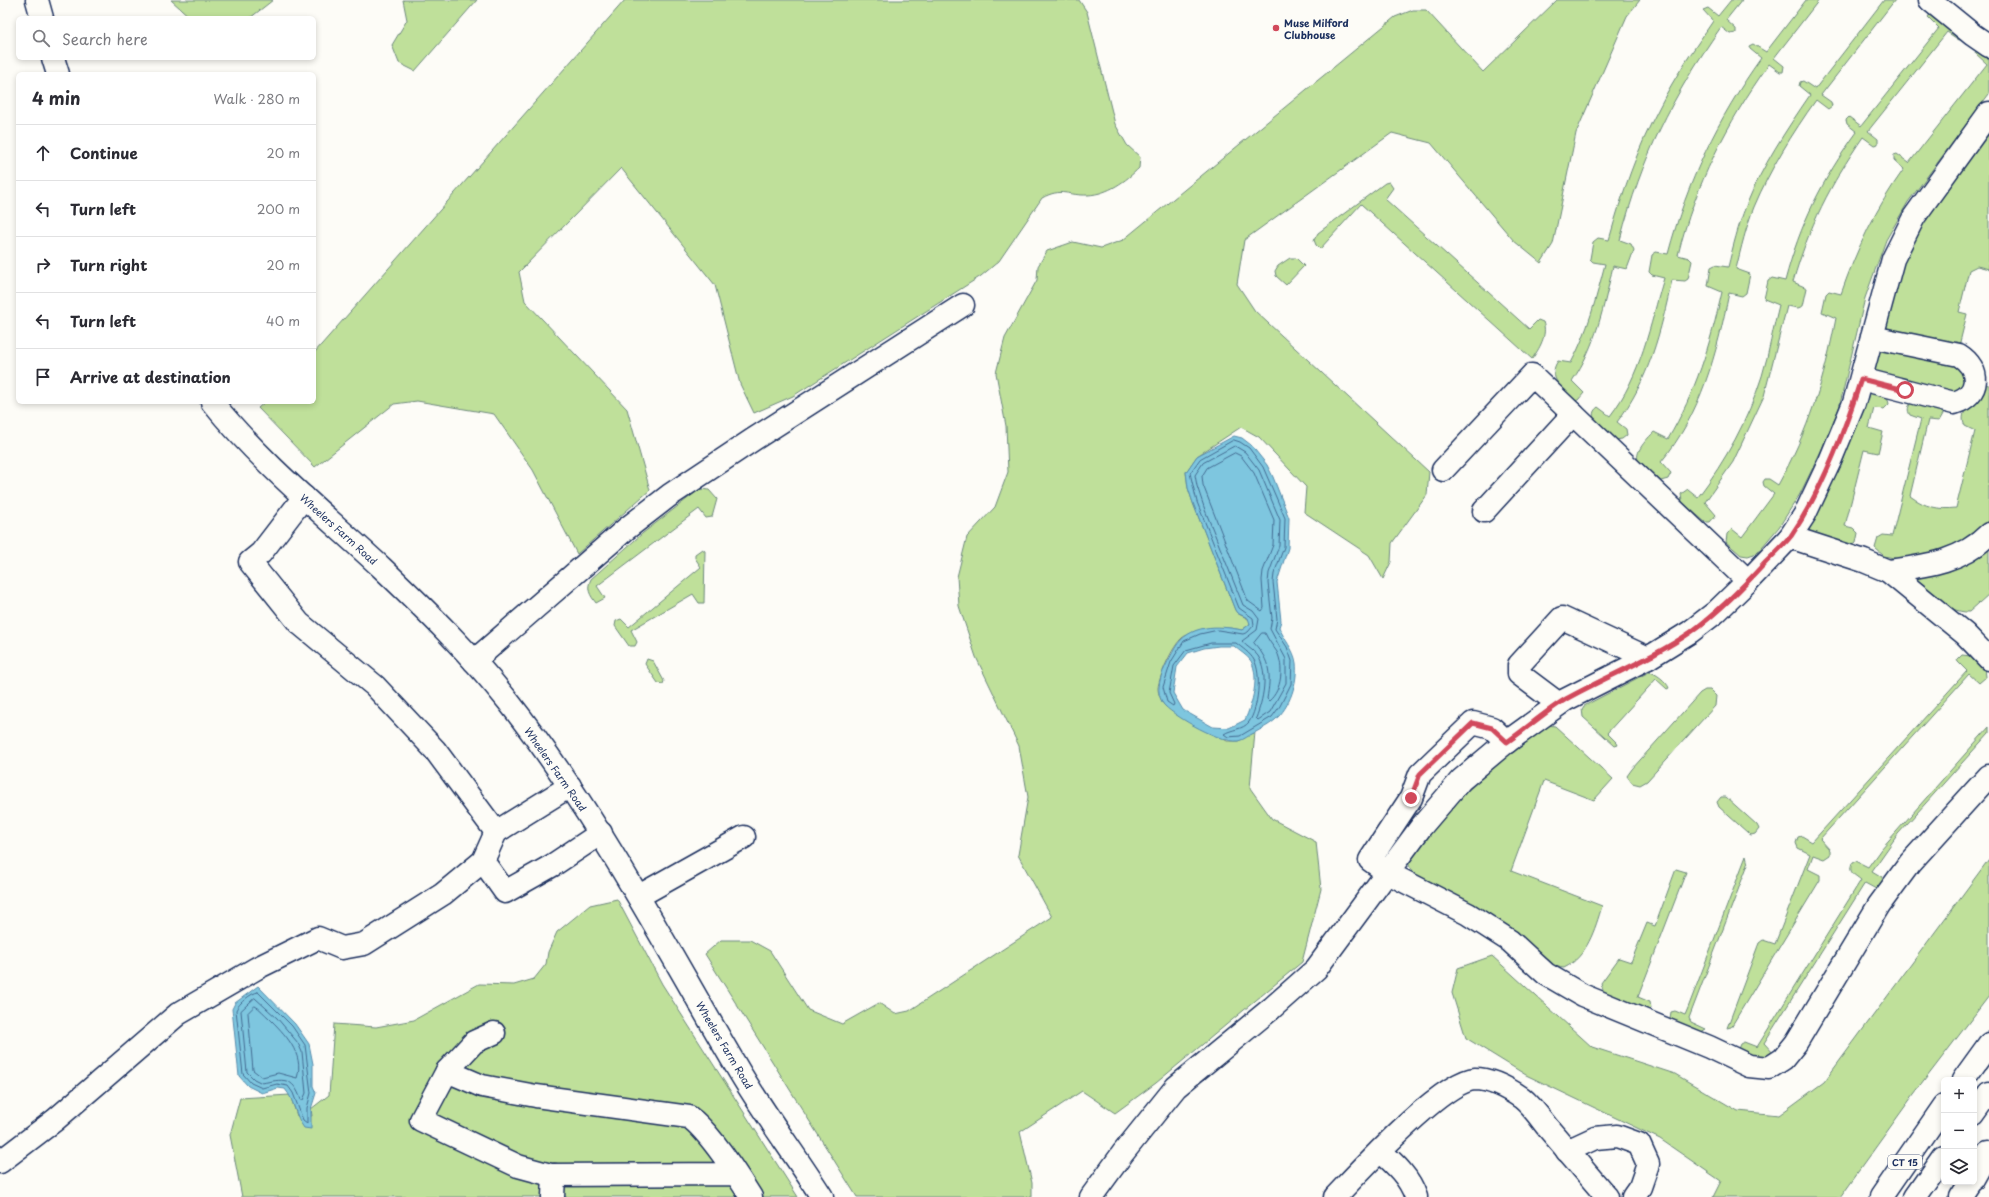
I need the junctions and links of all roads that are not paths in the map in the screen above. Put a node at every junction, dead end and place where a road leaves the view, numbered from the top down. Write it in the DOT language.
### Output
graph roads {
  1 [pos="37,0"];
  2 [pos="1930,0"];
  3 [pos="41,16"];
  4 [pos="1989,46"];
  5 [pos="54,60"];
  6 [pos="57,72"];
  7 [pos="1989,112"];
  8 [pos="963,306"];
  9 [pos="1872,337"];
  10 [pos="1861,379"];
  11 [pos="214,404"];
  12 [pos="1573,414"];
  13 [pos="1443,470"];
  14 [pos="304,497"];
  15 [pos="1484,511"];
  16 [pos="1989,534"];
  17 [pos="1790,537"];
  18 [pos="1888,571"];
  19 [pos="1748,582"];
  20 [pos="1648,658"];
  21 [pos="1989,659"];
  22 [pos="474,661"];
  23 [pos="1559,704"];
  24 [pos="1507,742"];
  25 [pos="1989,776"];
  26 [pos="570,786"];
  27 [pos="496,832"];
  28 [pos="601,833"];
  29 [pos="744,836"];
  30 [pos="483,860"];
  31 [pos="1388,873"];
  32 [pos="639,896"];
  33 [pos="494,1033"];
  34 [pos="1989,1044"];
  35 [pos="447,1070"];
  36 [pos="1965,1077"];
  37 [pos="1989,1093"];
  38 [pos="1941,1110"];
  39 [pos="1975,1113"];
  40 [pos="1929,1128"];
  41 [pos="1567,1150"];
  42 [pos="1380,1151"];
  43 [pos="1988,1153"];
  44 [pos="1941,1160"];
  45 [pos="0,1162"];
  46 [pos="1977,1170"];
  47 [pos="1977,1173"];
  48 [pos="736,1174"];
  49 [pos="554,1175"];
  50 [pos="1969,1185"];
  51 [pos="1970,1185"];
  52 [pos="553,1197"];
  53 [pos="751,1197"];
  54 [pos="822,1197"];
  55 [pos="1091,1197"];
  56 [pos="1335,1197"];
  57 [pos="1416,1197"];
  58 [pos="1607,1197"];
  59 [pos="1633,1197"];
  60 [pos="1870,1197"];
  61 [pos="1881,1197"];
  62 [pos="1916,1197"];
  63 [pos="1960,1197"];
  64 [pos="1964,1197"];
  1 -- 3 [label="main road"];
  2 -- 4 [label="main road"];
  5 -- 6 [label="main road"];
  7 -- 9 [label="main road"];
  8 -- 22 [label="main road"];
  9 -- 10 [label="main road"];
  9 -- 10 [label="main road"];
  10 -- 17 [label="main road"];
  11 -- 14 [label="main road, Wheelers Farm Road"];
  12 -- 13 [label="main road"];
  12 -- 15 [label="main road"];
  12 -- 19 [label="main road"];
  14 -- 22 [label="main road, Wheelers Farm Road"];
  14 -- 27 [label="main road"];
  16 -- 18 [label="main road"];
  17 -- 18 [label="main road"];
  17 -- 19 [label="main road"];
  18 -- 21 [label="main road"];
  19 -- 20 [label="main road"];
  20 -- 23 [label="main road"];
  20 -- 23 [label="main road"];
  22 -- 26 [label="main road, Wheelers Farm Road"];
  23 -- 24 [label="main road"];
  24 -- 31 [label="main road"];
  24 -- 31 [label="main road"];
  25 -- 31 [label="main road"];
  26 -- 27 [label="main road"];
  26 -- 28 [label="main road, Wheelers Farm Road"];
  27 -- 30 [label="main road"];
  28 -- 30 [label="main road"];
  28 -- 32 [label="main road, Wheelers Farm Road"];
  29 -- 32 [label="main road"];
  30 -- 45 [label="main road"];
  31 -- 55 [label="main road"];
  32 -- 54 [label="main road, Wheelers Farm Road"];
  33 -- 35 [label="main road"];
  34 -- 36 [label="main road"];
  35 -- 48 [label="main road"];
  35 -- 49 [label="main road"];
  37 -- 39 [label="main road"];
  38 -- 40 [label="main road, CT 15"];
  40 -- 60 [label="main road"];
  40 -- 61 [label="main road, CT 15"];
  41 -- 42 [label="main road"];
  41 -- 58 [label="main road"];
  41 -- 59 [label="main road"];
  42 -- 56 [label="main road"];
  42 -- 57 [label="main road"];
  43 -- 46 [label="main road"];
  43 -- 47 [label="main road"];
  44 -- 62 [label="main road, CT 15"];
  48 -- 49 [label="main road"];
  48 -- 53 [label="main road"];
  49 -- 52 [label="main road"];
  50 -- 63 [label="main road"];
  51 -- 64 [label="main road"];
}
